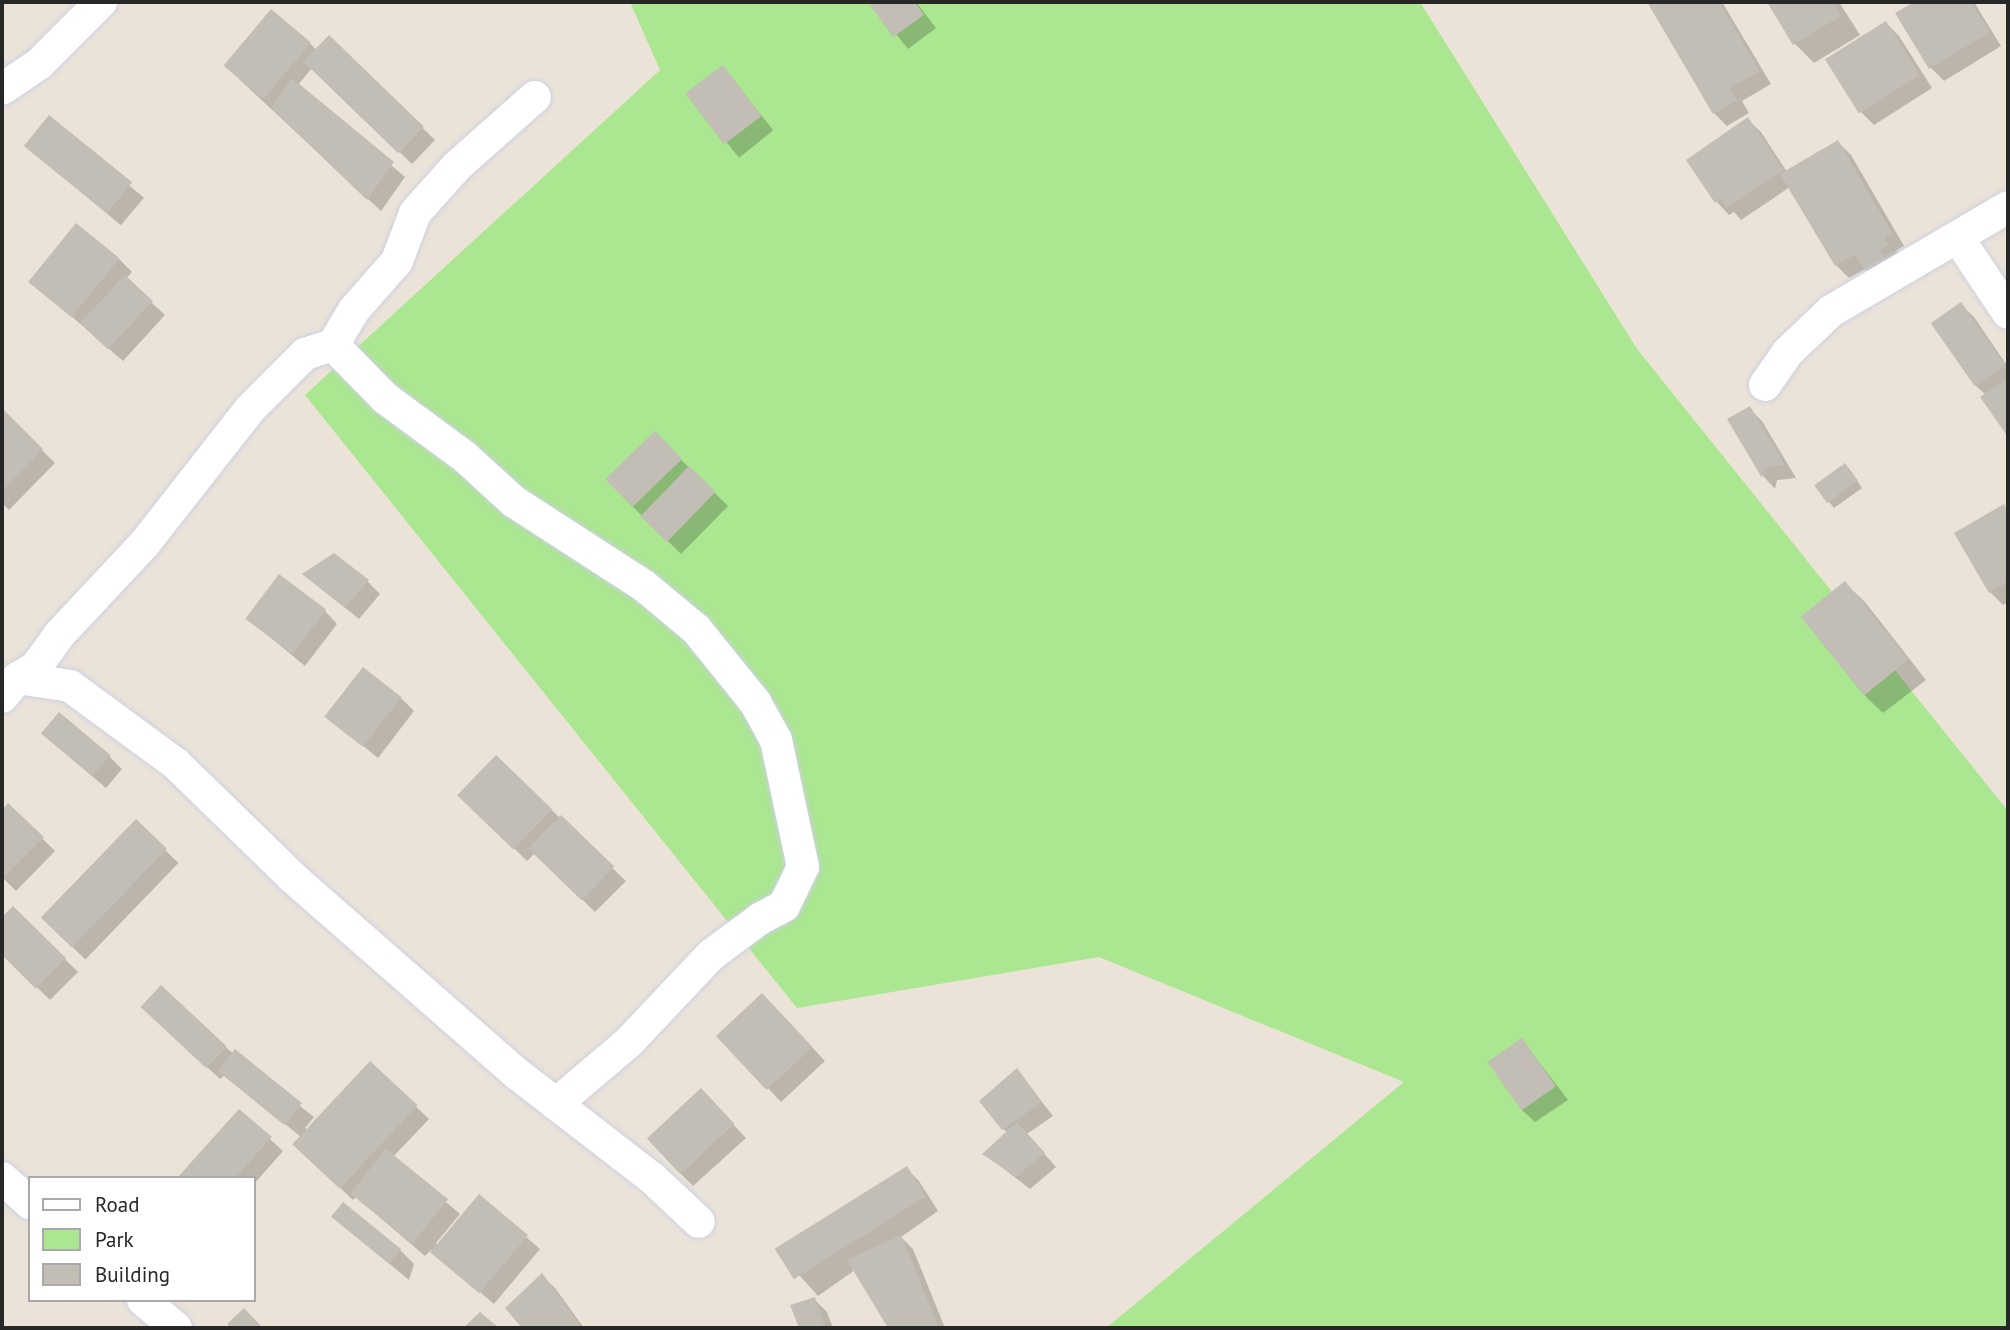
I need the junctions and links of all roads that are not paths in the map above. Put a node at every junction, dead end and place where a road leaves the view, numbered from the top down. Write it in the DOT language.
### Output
graph roads {
  1 [pos="101,2"];
  2 [pos="2,89"];
  3 [pos="536,97"];
  4 [pos="2008,206"];
  5 [pos="1958,238"];
  6 [pos="2008,313"];
  7 [pos="333,345"];
  8 [pos="1765,385"];
  9 [pos="10,688"];
  10 [pos="556,1104"];
  11 [pos="2,1178"];
  12 [pos="28,1201"];
  13 [pos="699,1222"];
  14 [pos="145,1302"];
  15 [pos="176,1328"];
  1 -- 2 [label="street"];
  3 -- 7 [label="street"];
  4 -- 5 [label="street"];
  5 -- 6 [label="street"];
  5 -- 8 [label="street"];
  7 -- 9 [label="street"];
  7 -- 10 [label="street"];
  9 -- 10 [label="street"];
  10 -- 13 [label="street"];
  11 -- 12 [label="street"];
  14 -- 15 [label="street"];
}
